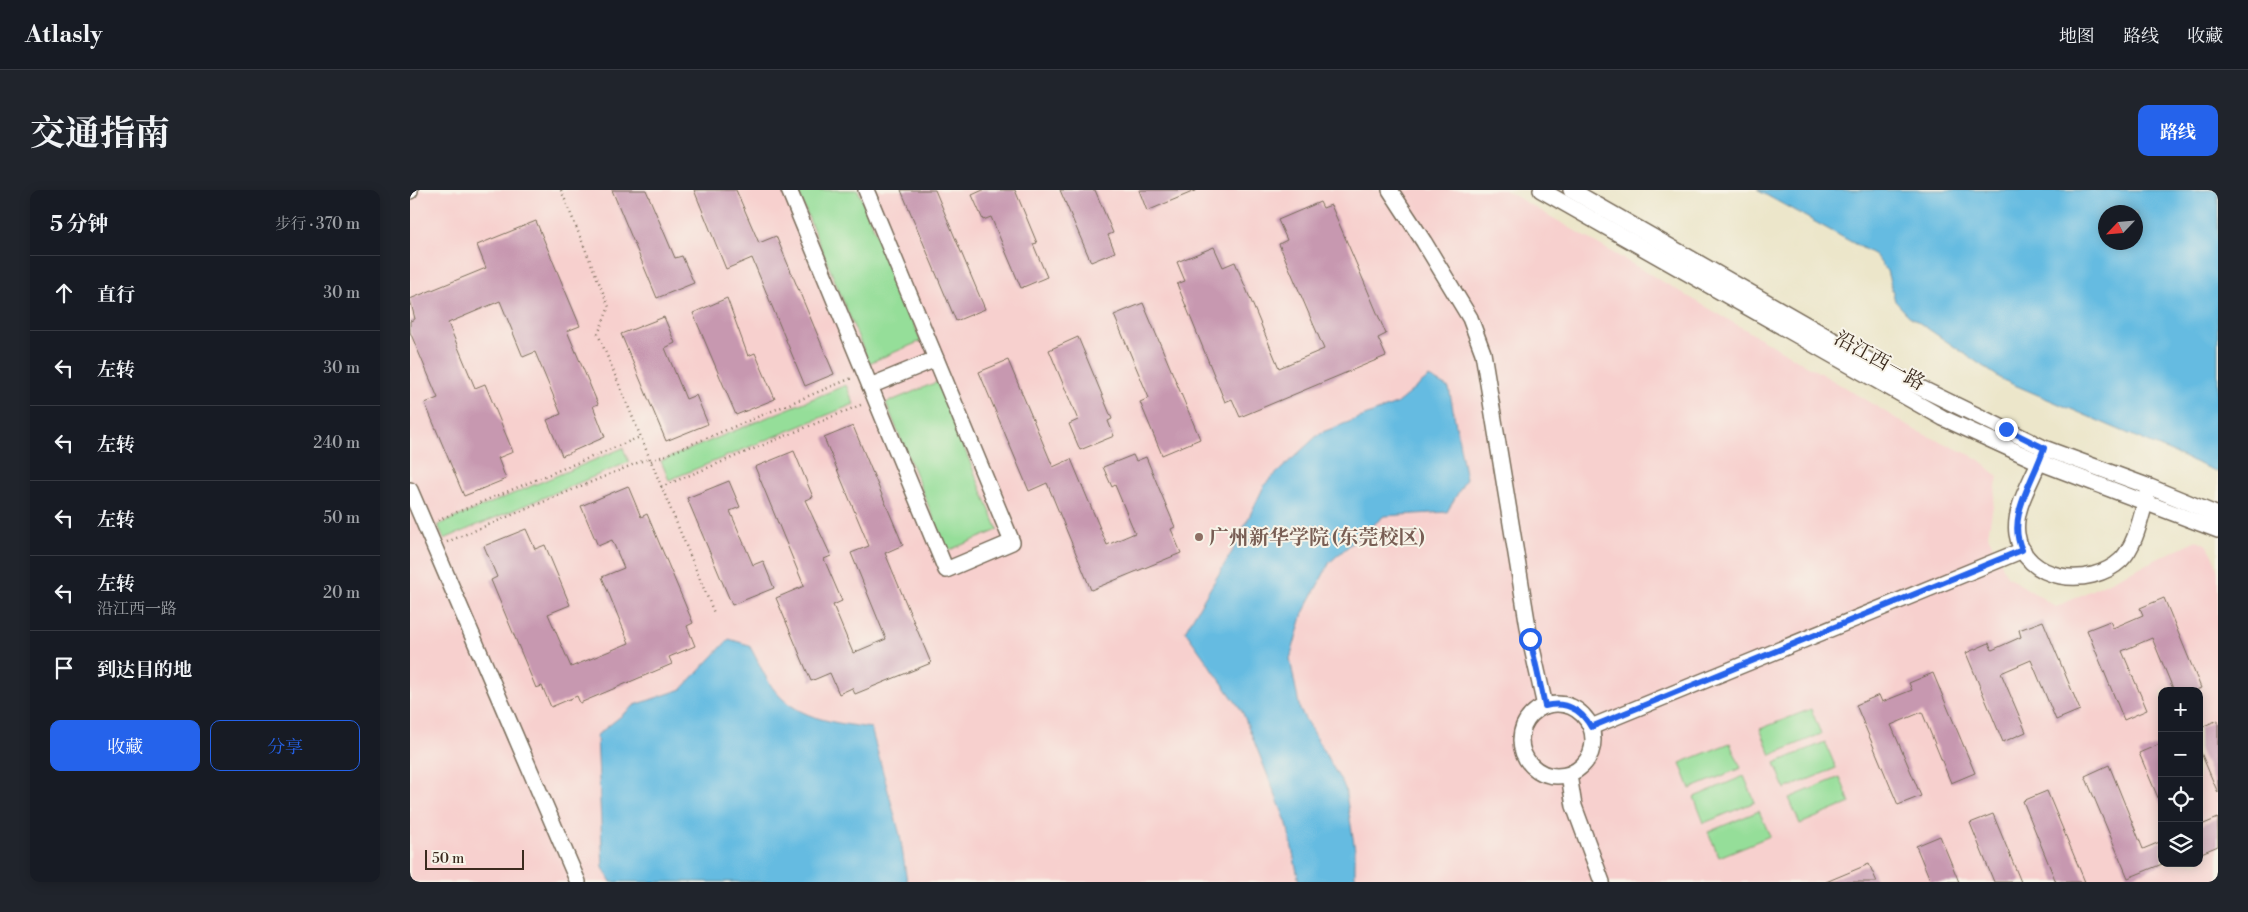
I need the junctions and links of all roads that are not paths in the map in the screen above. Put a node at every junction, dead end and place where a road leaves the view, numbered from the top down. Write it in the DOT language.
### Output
graph roads {
  1 [pos="789,190"];
  2 [pos="866,190"];
  3 [pos="1390,190"];
  4 [pos="1541,190"];
  5 [pos="1571,190"];
  6 [pos="936,359"];
  7 [pos="870,386"];
  8 [pos="2042,455"];
  9 [pos="410,490"];
  10 [pos="2148,494"];
  11 [pos="2218,515"];
  12 [pos="2218,530"];
  13 [pos="2022,550"];
  14 [pos="1545,706"];
  15 [pos="1591,727"];
  16 [pos="1569,775"];
  17 [pos="578,882"];
  18 [pos="1602,882"];
  1 -- 7 [label="street"];
  2 -- 6 [label="street"];
  3 -- 14 [label="street"];
  4 -- 8 [label="street, 沿江西一路"];
  5 -- 8 [label="street, 沿江西一路"];
  6 -- 7 [label="street"];
  6 -- 7 [label="street"];
  8 -- 10 [label="street, 沿江西一路"];
  8 -- 13 [label="street"];
  9 -- 17 [label="street"];
  10 -- 11 [label="street, 沿江西一路"];
  10 -- 12 [label="street, 沿江西一路"];
  10 -- 13 [label="street"];
  13 -- 15 [label="street"];
  14 -- 15 [label="street"];
  14 -- 16 [label="street"];
  15 -- 16 [label="street"];
  16 -- 18 [label="street"];
}
